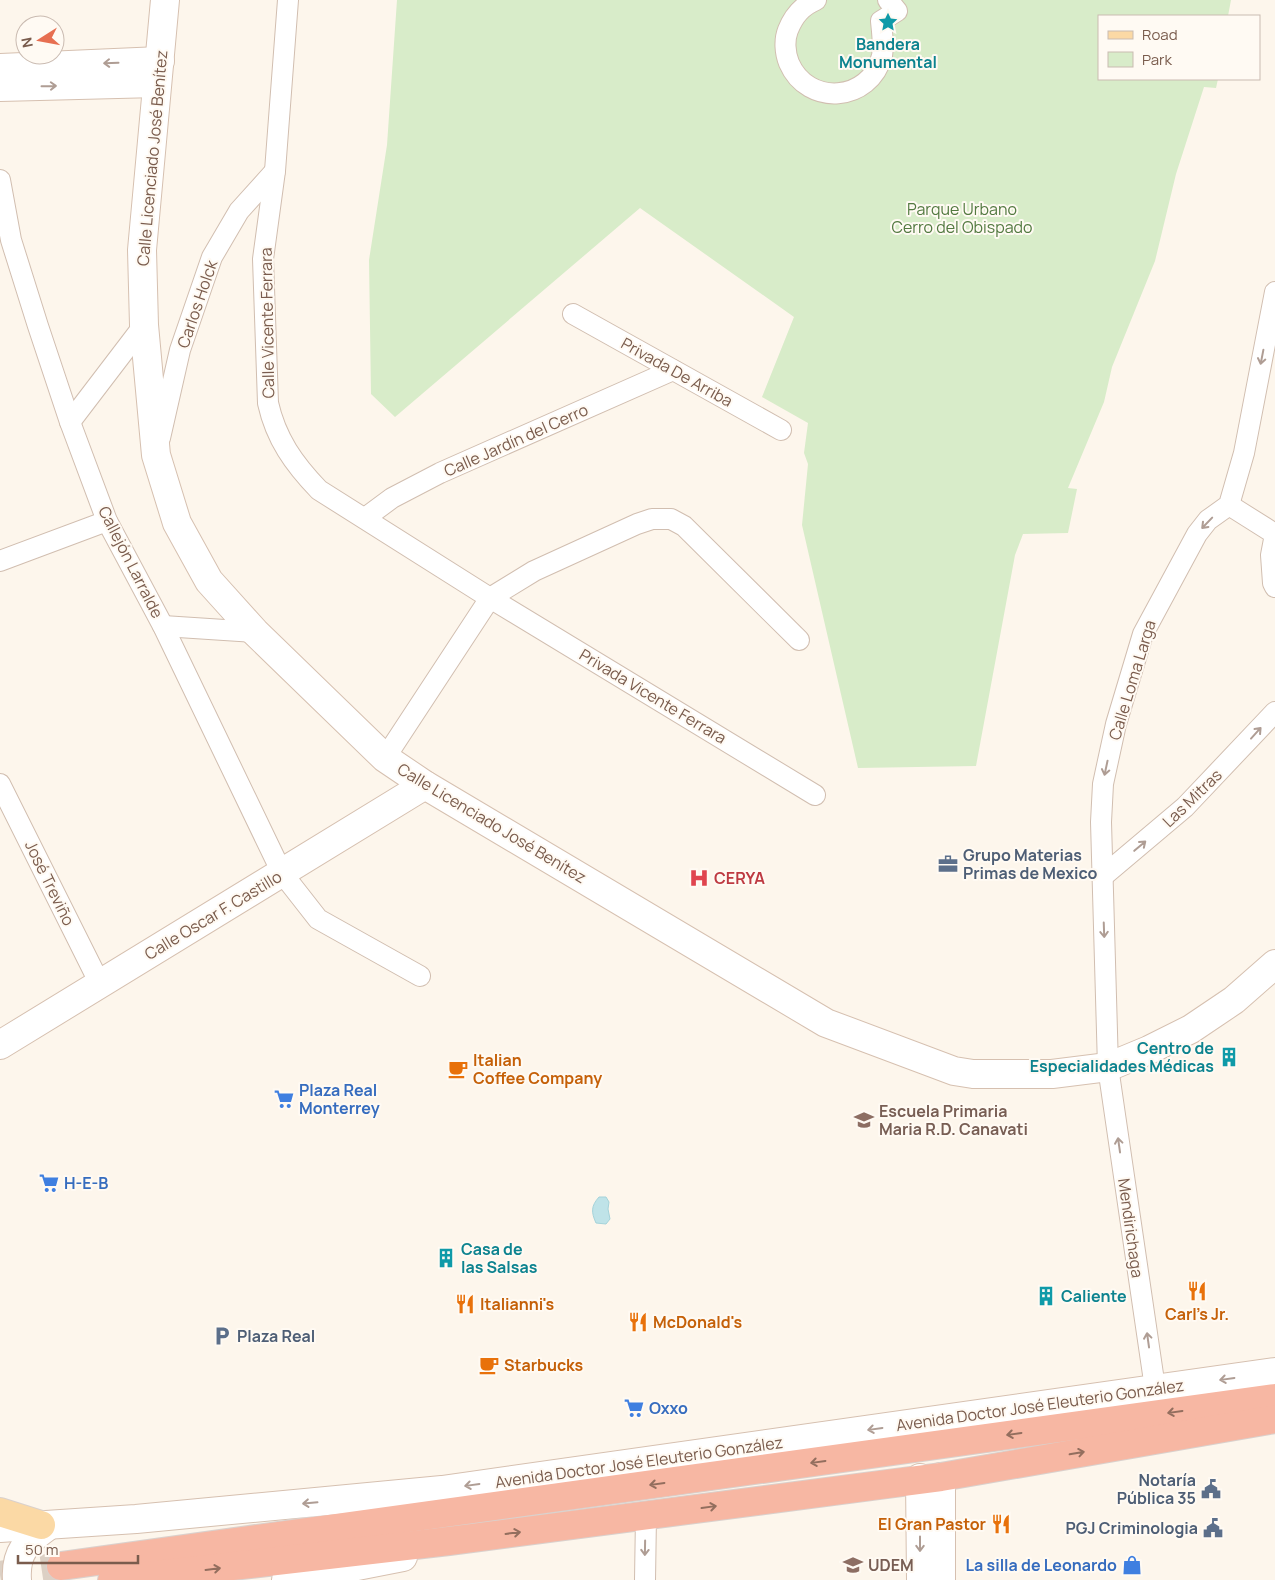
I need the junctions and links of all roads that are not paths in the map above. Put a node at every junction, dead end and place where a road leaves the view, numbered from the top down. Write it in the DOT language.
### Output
graph roads {
  1 [pos="165,0"];
  2 [pos="288,0"];
  3 [pos="816,0"];
  4 [pos="888,0"];
  5 [pos="0,68"];
  6 [pos="159,72"];
  7 [pos="0,87"];
  8 [pos="275,171"];
  9 [pos="0,180"];
  10 [pos="1275,292"];
  11 [pos="573,314"];
  12 [pos="144,326"];
  13 [pos="673,370"];
  14 [pos="70,422"];
  15 [pos="781,430"];
  16 [pos="156,455"];
  17 [pos="1229,505"];
  18 [pos="365,518"];
  19 [pos="107,521"];
  20 [pos="1275,534"];
  21 [pos="0,561"];
  22 [pos="1275,587"];
  23 [pos="490,598"];
  24 [pos="163,626"];
  25 [pos="255,632"];
  26 [pos="799,640"];
  27 [pos="1275,712"];
  28 [pos="385,758"];
  29 [pos="0,784"];
  30 [pos="426,786"];
  31 [pos="816,795"];
  32 [pos="282,873"];
  33 [pos="1102,877"];
  34 [pos="1275,964"];
  35 [pos="420,976"];
  36 [pos="100,984"];
  37 [pos="0,1045"];
  38 [pos="1108,1067"];
  39 [pos="1275,1372"];
  40 [pos="1155,1388"];
  41 [pos="1275,1398"];
  42 [pos="1275,1420"];
  43 [pos="930,1477"];
  44 [pos="0,1512"];
  45 [pos="646,1516"];
  46 [pos="44,1526"];
  47 [pos="0,1528"];
  48 [pos="449,1542"];
  49 [pos="61,1566"];
  50 [pos="17,1580"];
  51 [pos="112,1580"];
  52 [pos="286,1580"];
  53 [pos="645,1580"];
  54 [pos="920,1580"];
  55 [pos="941,1580"];
  1 -- 6 [label="street, Calle Licenciado José Benítez"];
  2 -- 8 [label="street, Calle Vicente Ferrara"];
  3 -- 4 [label="street"];
  6 -- 5 [label="street, one-way"];
  7 -- 6 [label="street, one-way"];
  6 -- 12 [label="street, Calle Licenciado José Benítez"];
  8 -- 16 [label="street, Carlos Holck"];
  8 -- 18 [label="street, Calle Vicente Ferrara"];
  9 -- 14 [label="street, Callejón Larralde"];
  10 -- 17 [label="street, one-way"];
  11 -- 13 [label="street, Privada De Arriba"];
  12 -- 14 [label="street"];
  12 -- 16 [label="street, Calle Licenciado José Benítez"];
  13 -- 15 [label="street, Privada De Arriba"];
  13 -- 18 [label="street, Calle Jardín del Cerro"];
  14 -- 19 [label="street, Callejón Larralde"];
  16 -- 25 [label="street, Calle Licenciado José Benítez"];
  17 -- 20 [label="street"];
  17 -- 33 [label="street, Calle Loma Larga, one-way"];
  18 -- 23 [label="street, Calle Vicente Ferrara"];
  19 -- 21 [label="street"];
  19 -- 24 [label="street, Callejón Larralde"];
  20 -- 22 [label="street"];
  23 -- 26 [label="street"];
  23 -- 28 [label="street"];
  23 -- 31 [label="street, Privada Vicente Ferrara"];
  24 -- 25 [label="street"];
  24 -- 32 [label="street, Callejón Larralde"];
  25 -- 28 [label="street, Calle Licenciado José Benítez"];
  33 -- 27 [label="street, Las Mitras, one-way"];
  28 -- 30 [label="street, Calle Licenciado José Benítez"];
  29 -- 36 [label="street, José Treviño"];
  30 -- 32 [label="street, Calle Oscar F. Castillo"];
  30 -- 38 [label="street, Calle Licenciado José Benítez"];
  32 -- 35 [label="street, Callejón Larralde"];
  32 -- 36 [label="street, Calle Oscar F. Castillo"];
  33 -- 38 [label="street, Calle Loma Larga, one-way"];
  34 -- 38 [label="street, Calle Licenciado José Benítez"];
  36 -- 37 [label="street, Calle Oscar F. Castillo"];
  40 -- 38 [label="street, Mendirichaga, one-way"];
  39 -- 40 [label="street, Avenida Doctor José Eleuterio González, one-way"];
  40 -- 46 [label="street, Avenida Doctor José Eleuterio González, one-way"];
  41 -- 49 [label="highway, Avenida Doctor José Eleuterio González, one-way"];
  43 -- 42 [label="highway, one-way"];
  45 -- 43 [label="highway, one-way"];
  43 -- 54 [label="street, one-way"];
  43 -- 55 [label="street"];
  44 -- 46 [label="main road"];
  48 -- 45 [label="highway, one-way"];
  45 -- 53 [label="street, one-way"];
  46 -- 47 [label="street, Avenida Doctor José Eleuterio González"];
  46 -- 50 [label="street"];
  51 -- 48 [label="highway, one-way"];
  48 -- 52 [label="street"];
}
